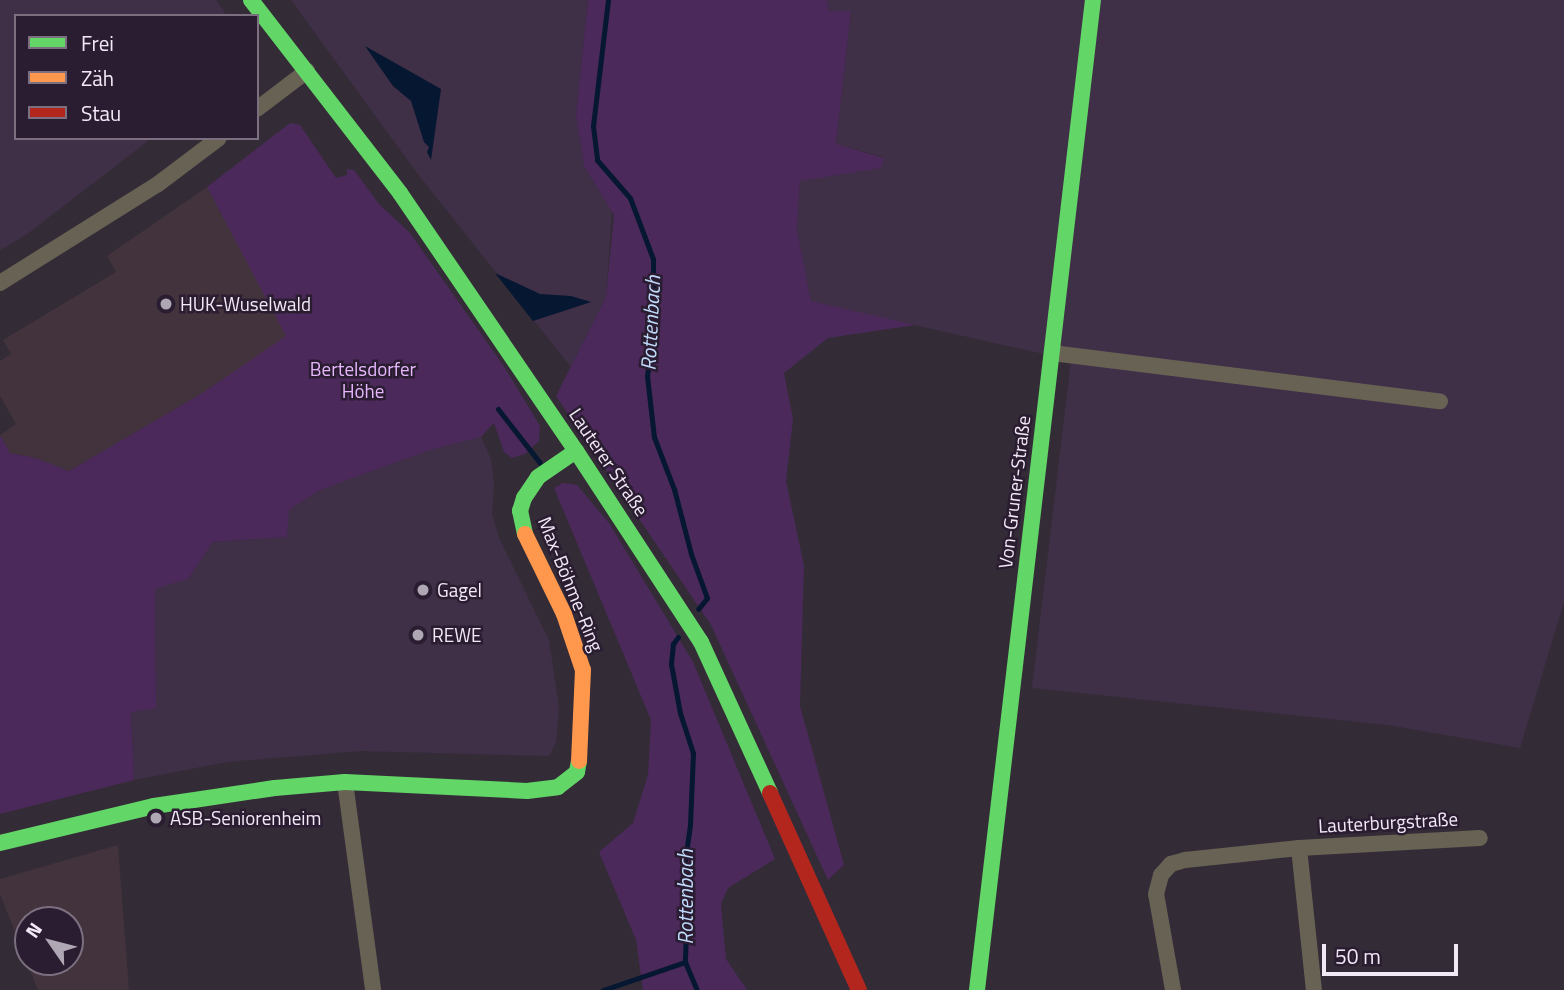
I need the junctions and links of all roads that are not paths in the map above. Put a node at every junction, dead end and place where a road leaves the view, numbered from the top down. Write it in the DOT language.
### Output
graph roads {
  1 [pos="250,0"];
  2 [pos="1093,0"];
  3 [pos="307,71"];
  4 [pos="259,107"];
  5 [pos="216,140"];
  6 [pos="0,283"];
  7 [pos="1052,353"];
  8 [pos="1440,401"];
  9 [pos="576,451"];
  10 [pos="345,782"];
  11 [pos="1479,838"];
  12 [pos="0,843"];
  13 [pos="1299,848"];
  14 [pos="373,990"];
  15 [pos="859,990"];
  16 [pos="978,990"];
  17 [pos="1173,990"];
  18 [pos="1314,990"];
  1 -- 3 [label="street, Lauterer Straße"];
  2 -- 7 [label="street, Von-Gruner-Straße"];
  3 -- 4 [label="street"];
  3 -- 9 [label="street, Lauterer Straße"];
  5 -- 6 [label="street"];
  7 -- 8 [label="street"];
  7 -- 16 [label="street, Von-Gruner-Straße"];
  9 -- 10 [label="street, Max-Böhme-Ring"];
  9 -- 15 [label="street, Lauterer Straße"];
  10 -- 12 [label="street, Max-Böhme-Ring"];
  10 -- 14 [label="street"];
  11 -- 13 [label="street, Lauterburgstraße"];
  13 -- 17 [label="street, Lauterburgstraße"];
  13 -- 18 [label="street, Lauterburgstraße"];
}
